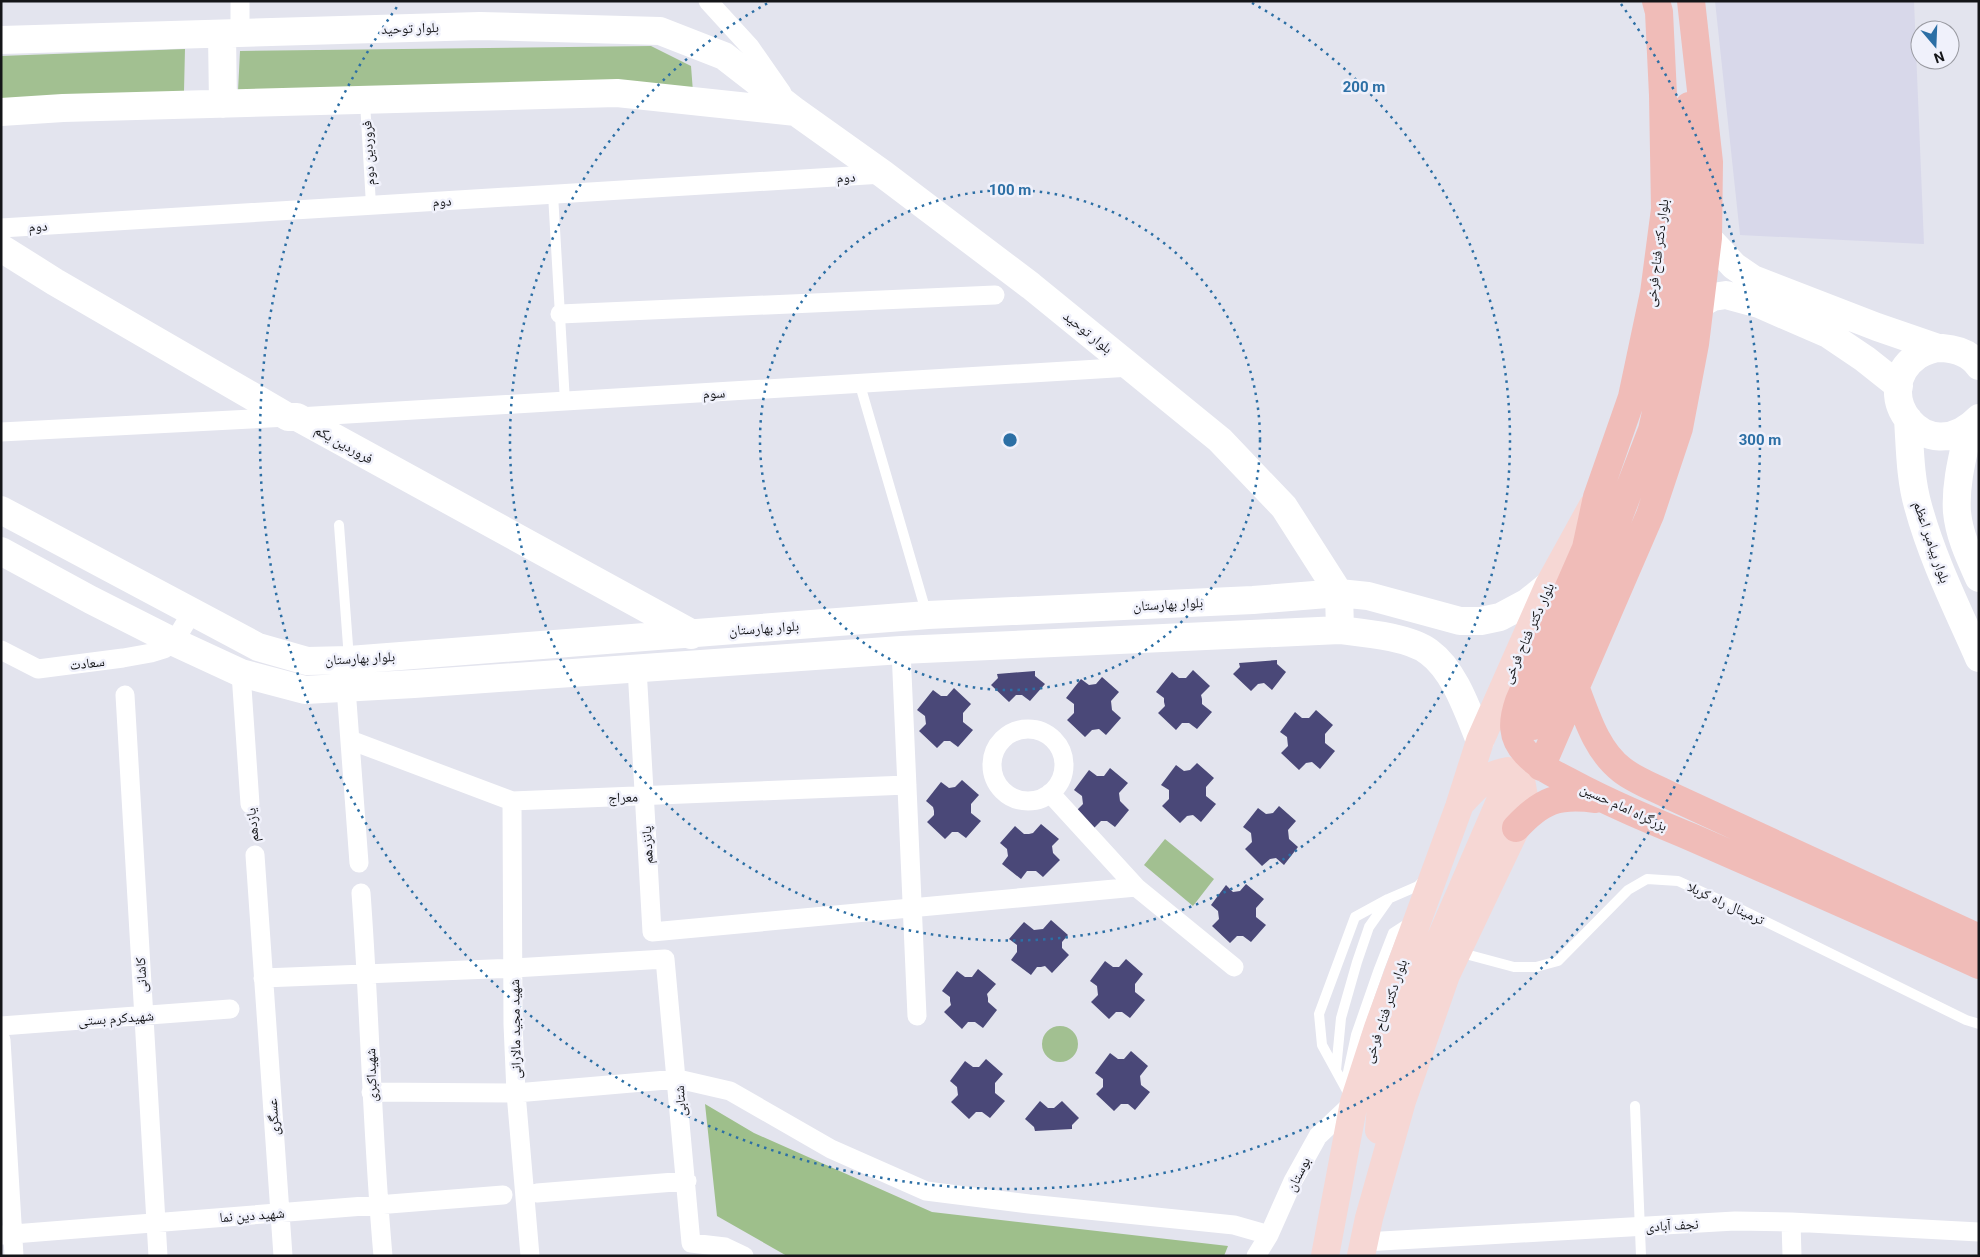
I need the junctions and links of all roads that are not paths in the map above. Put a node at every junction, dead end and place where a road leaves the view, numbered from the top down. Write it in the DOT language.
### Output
graph roads {
  1 [pos="240,1"];
  2 [pos="708,1"];
  3 [pos="1656,1"];
  4 [pos="1690,1"];
  5 [pos="231,33"];
  6 [pos="1,40"];
  7 [pos="365,100"];
  8 [pos="223,104"];
  9 [pos="1,112"];
  10 [pos="796,112"];
  11 [pos="882,174"];
  12 [pos="553,194"];
  13 [pos="371,205"];
  14 [pos="1,228"];
  15 [pos="1708,238"];
  16 [pos="1,248"];
  17 [pos="995,295"];
  18 [pos="1700,304"];
  19 [pos="560,314"];
  20 [pos="1938,348"];
  21 [pos="1978,364"];
  22 [pos="1130,367"];
  23 [pos="860,385"];
  24 [pos="1899,386"];
  25 [pos="565,402"];
  26 [pos="292,417"];
  27 [pos="1908,419"];
  28 [pos="1974,423"];
  29 [pos="1,432"];
  30 [pos="1598,497"];
  31 [pos="1,510"];
  32 [pos="339,525"];
  33 [pos="1,551"];
  34 [pos="1979,578"];
  35 [pos="1549,585"];
  36 [pos="1339,594"];
  37 [pos="192,612"];
  38 [pos="928,616"];
  39 [pos="1340,630"];
  40 [pos="691,633"];
  41 [pos="174,642"];
  42 [pos="1,650"];
  43 [pos="901,650"];
  44 [pos="1979,658"];
  45 [pos="349,660"];
  46 [pos="689,665"];
  47 [pos="637,668"];
  48 [pos="241,673"];
  49 [pos="346,688"];
  50 [pos="1576,690"];
  51 [pos="125,695"];
  52 [pos="1533,726"];
  53 [pos="350,740"];
  54 [pos="1480,741"];
  55 [pos="1542,767"];
  56 [pos="907,785"];
  57 [pos="1504,792"];
  58 [pos="1050,793"];
  59 [pos="644,797"];
  60 [pos="512,801"];
  61 [pos="1605,801"];
  62 [pos="250,804"];
  63 [pos="1459,806"];
  64 [pos="1516,828"];
  65 [pos="1742,829"];
  66 [pos="1730,854"];
  67 [pos="255,855"];
  68 [pos="359,863"];
  69 [pos="1437,865"];
  70 [pos="1136,887"];
  71 [pos="361,894"];
  72 [pos="1388,899"];
  73 [pos="912,908"];
  74 [pos="1979,938"];
  75 [pos="1456,952"];
  76 [pos="1979,965"];
  77 [pos="1234,967"];
  78 [pos="514,968"];
  79 [pos="367,974"];
  80 [pos="263,978"];
  81 [pos="230,1009"];
  82 [pos="144,1016"];
  83 [pos="917,1016"];
  84 [pos="1979,1024"];
  85 [pos="1,1026"];
  86 [pos="1,1040"];
  87 [pos="1336,1071"];
  88 [pos="678,1079"];
  89 [pos="371,1092"];
  90 [pos="516,1094"];
  91 [pos="1349,1094"];
  92 [pos="1635,1106"];
  93 [pos="687,1181"];
  94 [pos="537,1193"];
  95 [pos="503,1195"];
  96 [pos="378,1205"];
  97 [pos="280,1213"];
  98 [pos="156,1222"];
  99 [pos="1791,1222"];
  100 [pos="1640,1227"];
  101 [pos="1979,1232"];
  102 [pos="7,1234"];
  103 [pos="1268,1235"];
  104 [pos="1365,1238"];
  105 [pos="14,1256"];
  106 [pos="158,1256"];
  107 [pos="283,1256"];
  108 [pos="383,1256"];
  109 [pos="530,1256"];
  110 [pos="744,1256"];
  111 [pos="1256,1256"];
  112 [pos="1325,1256"];
  113 [pos="1640,1256"];
  114 [pos="1792,1256"];
  1 -- 5 [label="street"];
  2 -- 10 [label="street"];
  3 -- 30 [label="highway, بلوار دکتر فتاح فرخی"];
  4 -- 15 [label="highway"];
  4 -- 52 [label="highway"];
  5 -- 6 [label="main road, بلوار توحید"];
  5 -- 8 [label="main road"];
  5 -- 10 [label="main road, بلوار توحید"];
  7 -- 8 [label="main road, بلوار توحید"];
  7 -- 10 [label="main road, بلوار توحید"];
  7 -- 13 [label="lane, فروردین دوم"];
  8 -- 9 [label="main road, بلوار توحید"];
  10 -- 11 [label="main road, بلوار توحید"];
  11 -- 12 [label="street, دوم"];
  11 -- 22 [label="main road, بلوار توحید"];
  12 -- 13 [label="street, دوم"];
  12 -- 19 [label="lane"];
  13 -- 14 [label="street, دوم"];
  15 -- 18 [label="highway"];
  15 -- 20 [label="main road"];
  16 -- 26 [label="main road, فروردین یکم"];
  17 -- 19 [label="street"];
  18 -- 24 [label="main road"];
  18 -- 50 [label="highway"];
  19 -- 25 [label="lane"];
  20 -- 21 [label="main road"];
  20 -- 24 [label="main road"];
  22 -- 23 [label="street, سوم"];
  22 -- 36 [label="main road, بلوار توحید"];
  23 -- 25 [label="street, سوم"];
  23 -- 38 [label="lane"];
  24 -- 27 [label="main road"];
  25 -- 26 [label="street, سوم"];
  26 -- 29 [label="street"];
  26 -- 40 [label="main road, فروردین یکم"];
  27 -- 28 [label="main road"];
  27 -- 44 [label="main road, بلوار پیامبر اعظم"];
  28 -- 34 [label="main road"];
  30 -- 35 [label="main road, بلوار دکتر فتاح فرخی"];
  30 -- 55 [label="highway, بزرگراه امام حسین"];
  31 -- 37 [label="main road, بلوار بهارستان"];
  32 -- 45 [label="lane"];
  33 -- 41 [label="main road"];
  35 -- 36 [label="main road, بلوار بهارستان"];
  35 -- 54 [label="main road, بلوار دکتر فتاح فرخی"];
  36 -- 38 [label="main road, بلوار بهارستان"];
  36 -- 39 [label="main road"];
  37 -- 41 [label="street"];
  37 -- 45 [label="main road, بلوار بهارستان"];
  38 -- 40 [label="main road, بلوار بهارستان"];
  39 -- 43 [label="main road"];
  39 -- 54 [label="main road"];
  40 -- 45 [label="main road, بلوار بهارستان"];
  40 -- 46 [label="main road"];
  41 -- 42 [label="street, سعادت"];
  41 -- 48 [label="main road"];
  43 -- 46 [label="main road"];
  43 -- 56 [label="street"];
  46 -- 47 [label="main road"];
  47 -- 49 [label="main road"];
  47 -- 59 [label="street, پانزدهم"];
  48 -- 49 [label="main road"];
  48 -- 62 [label="street, یازدهم"];
  49 -- 53 [label="street"];
  50 -- 55 [label="highway"];
  50 -- 65 [label="highway"];
  51 -- 82 [label="street, کاشانی"];
  53 -- 60 [label="street, معراج"];
  53 -- 68 [label="street"];
  54 -- 63 [label="main road, بلوار دکتر فتاح فرخی"];
  55 -- 61 [label="highway, بزرگراه امام حسین"];
  56 -- 59 [label="street, معراج"];
  56 -- 73 [label="street"];
  57 -- 104 [label="main road"];
  58 -- 70 [label="street"];
  59 -- 60 [label="street, معراج"];
  59 -- 73 [label="street, پانزدهم"];
  60 -- 78 [label="street, شهید مجید مالارانی"];
  61 -- 64 [label="highway"];
  61 -- 66 [label="highway, بزرگراه امام حسین"];
  63 -- 64 [label="main road"];
  63 -- 69 [label="main road, بلوار دکتر فتاح فرخی"];
  64 -- 75 [label="main road"];
  65 -- 66 [label="highway"];
  65 -- 74 [label="highway"];
  66 -- 76 [label="highway, بزرگراه امام حسین"];
  67 -- 80 [label="street, یازدهم"];
  69 -- 72 [label="lane"];
  69 -- 91 [label="main road, بلوار دکتر فتاح فرخی"];
  70 -- 73 [label="street"];
  70 -- 77 [label="street"];
  71 -- 79 [label="street, شهیداکبری"];
  72 -- 87 [label="lane"];
  72 -- 87 [label="lane"];
  73 -- 83 [label="street"];
  75 -- 84 [label="lane, ترمینال راه کربلا"];
  75 -- 104 [label="main road"];
  78 -- 79 [label="street"];
  78 -- 88 [label="street, شتابی"];
  78 -- 90 [label="street, شهید مجید مالارانی"];
  79 -- 80 [label="street"];
  79 -- 89 [label="street, شهیداکبری"];
  80 -- 97 [label="street, عسگری"];
  81 -- 82 [label="street, شهیدکرم بستی"];
  82 -- 85 [label="street, شهیدکرم بستی"];
  82 -- 98 [label="street, کاشانی"];
  86 -- 102 [label="street"];
  87 -- 91 [label="lane"];
  88 -- 90 [label="street"];
  88 -- 93 [label="street, شتابی"];
  88 -- 103 [label="street"];
  89 -- 90 [label="street"];
  89 -- 96 [label="street, شهیداکبری"];
  90 -- 109 [label="street, شهید مجید مالارانی"];
  91 -- 103 [label="street, بوستان"];
  91 -- 112 [label="main road, بلوار دکتر فتاح فرخی"];
  92 -- 100 [label="lane"];
  93 -- 94 [label="street"];
  93 -- 110 [label="street, شتابی"];
  95 -- 96 [label="street, شهید دین نما"];
  96 -- 97 [label="street, شهید دین نما"];
  96 -- 108 [label="street, شهیداکبری"];
  97 -- 98 [label="street, شهید دین نما"];
  97 -- 107 [label="street, عسگری"];
  98 -- 102 [label="street, شهید دین نما"];
  98 -- 106 [label="street, کاشانی"];
  99 -- 100 [label="street, نجف آبادی"];
  99 -- 101 [label="street, نجف آبادی"];
  99 -- 114 [label="street"];
  100 -- 104 [label="street, نجف آبادی"];
  100 -- 113 [label="lane"];
  102 -- 105 [label="street"];
  103 -- 111 [label="street, بوستان"];
}
